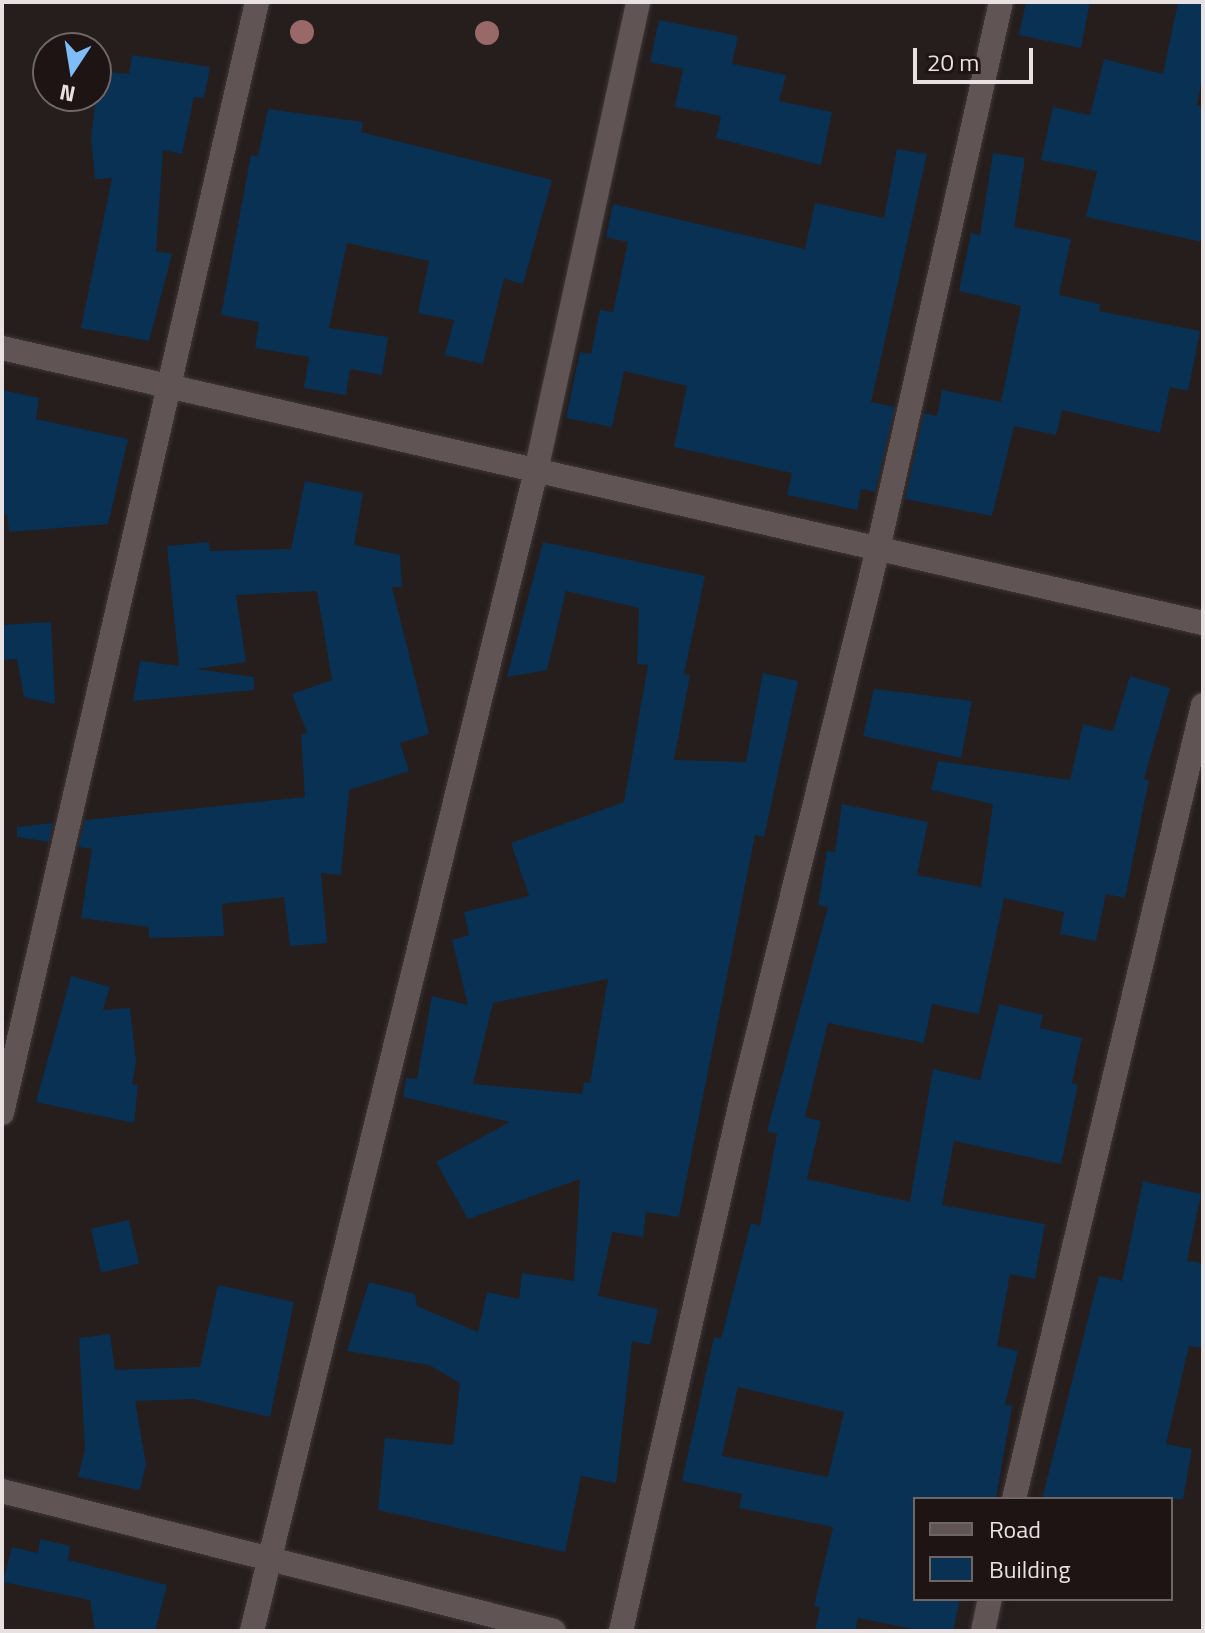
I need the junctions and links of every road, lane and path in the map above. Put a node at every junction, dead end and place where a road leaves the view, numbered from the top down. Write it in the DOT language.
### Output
graph roads {
  1 [pos="257,2"];
  2 [pos="638,2"];
  3 [pos="1001,2"];
  4 [pos="2,348"];
  5 [pos="165,386"];
  6 [pos="536,471"];
  7 [pos="878,549"];
  8 [pos="1203,623"];
  9 [pos="1203,705"];
  10 [pos="2,1113"];
  11 [pos="2,1491"];
  12 [pos="1014,1497"];
  13 [pos="269,1559"];
  14 [pos="990,1601"];
  15 [pos="252,1631"];
  16 [pos="554,1631"];
  17 [pos="621,1631"];
  18 [pos="983,1631"];
  1 -- 5 [label="street"];
  2 -- 6 [label="street"];
  3 -- 7 [label="street"];
  4 -- 5 [label="street"];
  5 -- 6 [label="street"];
  5 -- 10 [label="street"];
  6 -- 7 [label="street"];
  6 -- 13 [label="street"];
  7 -- 8 [label="street"];
  7 -- 17 [label="street"];
  9 -- 12 [label="street"];
  11 -- 13 [label="street"];
  13 -- 15 [label="street"];
  13 -- 16 [label="street"];
  14 -- 18 [label="street"];
}
